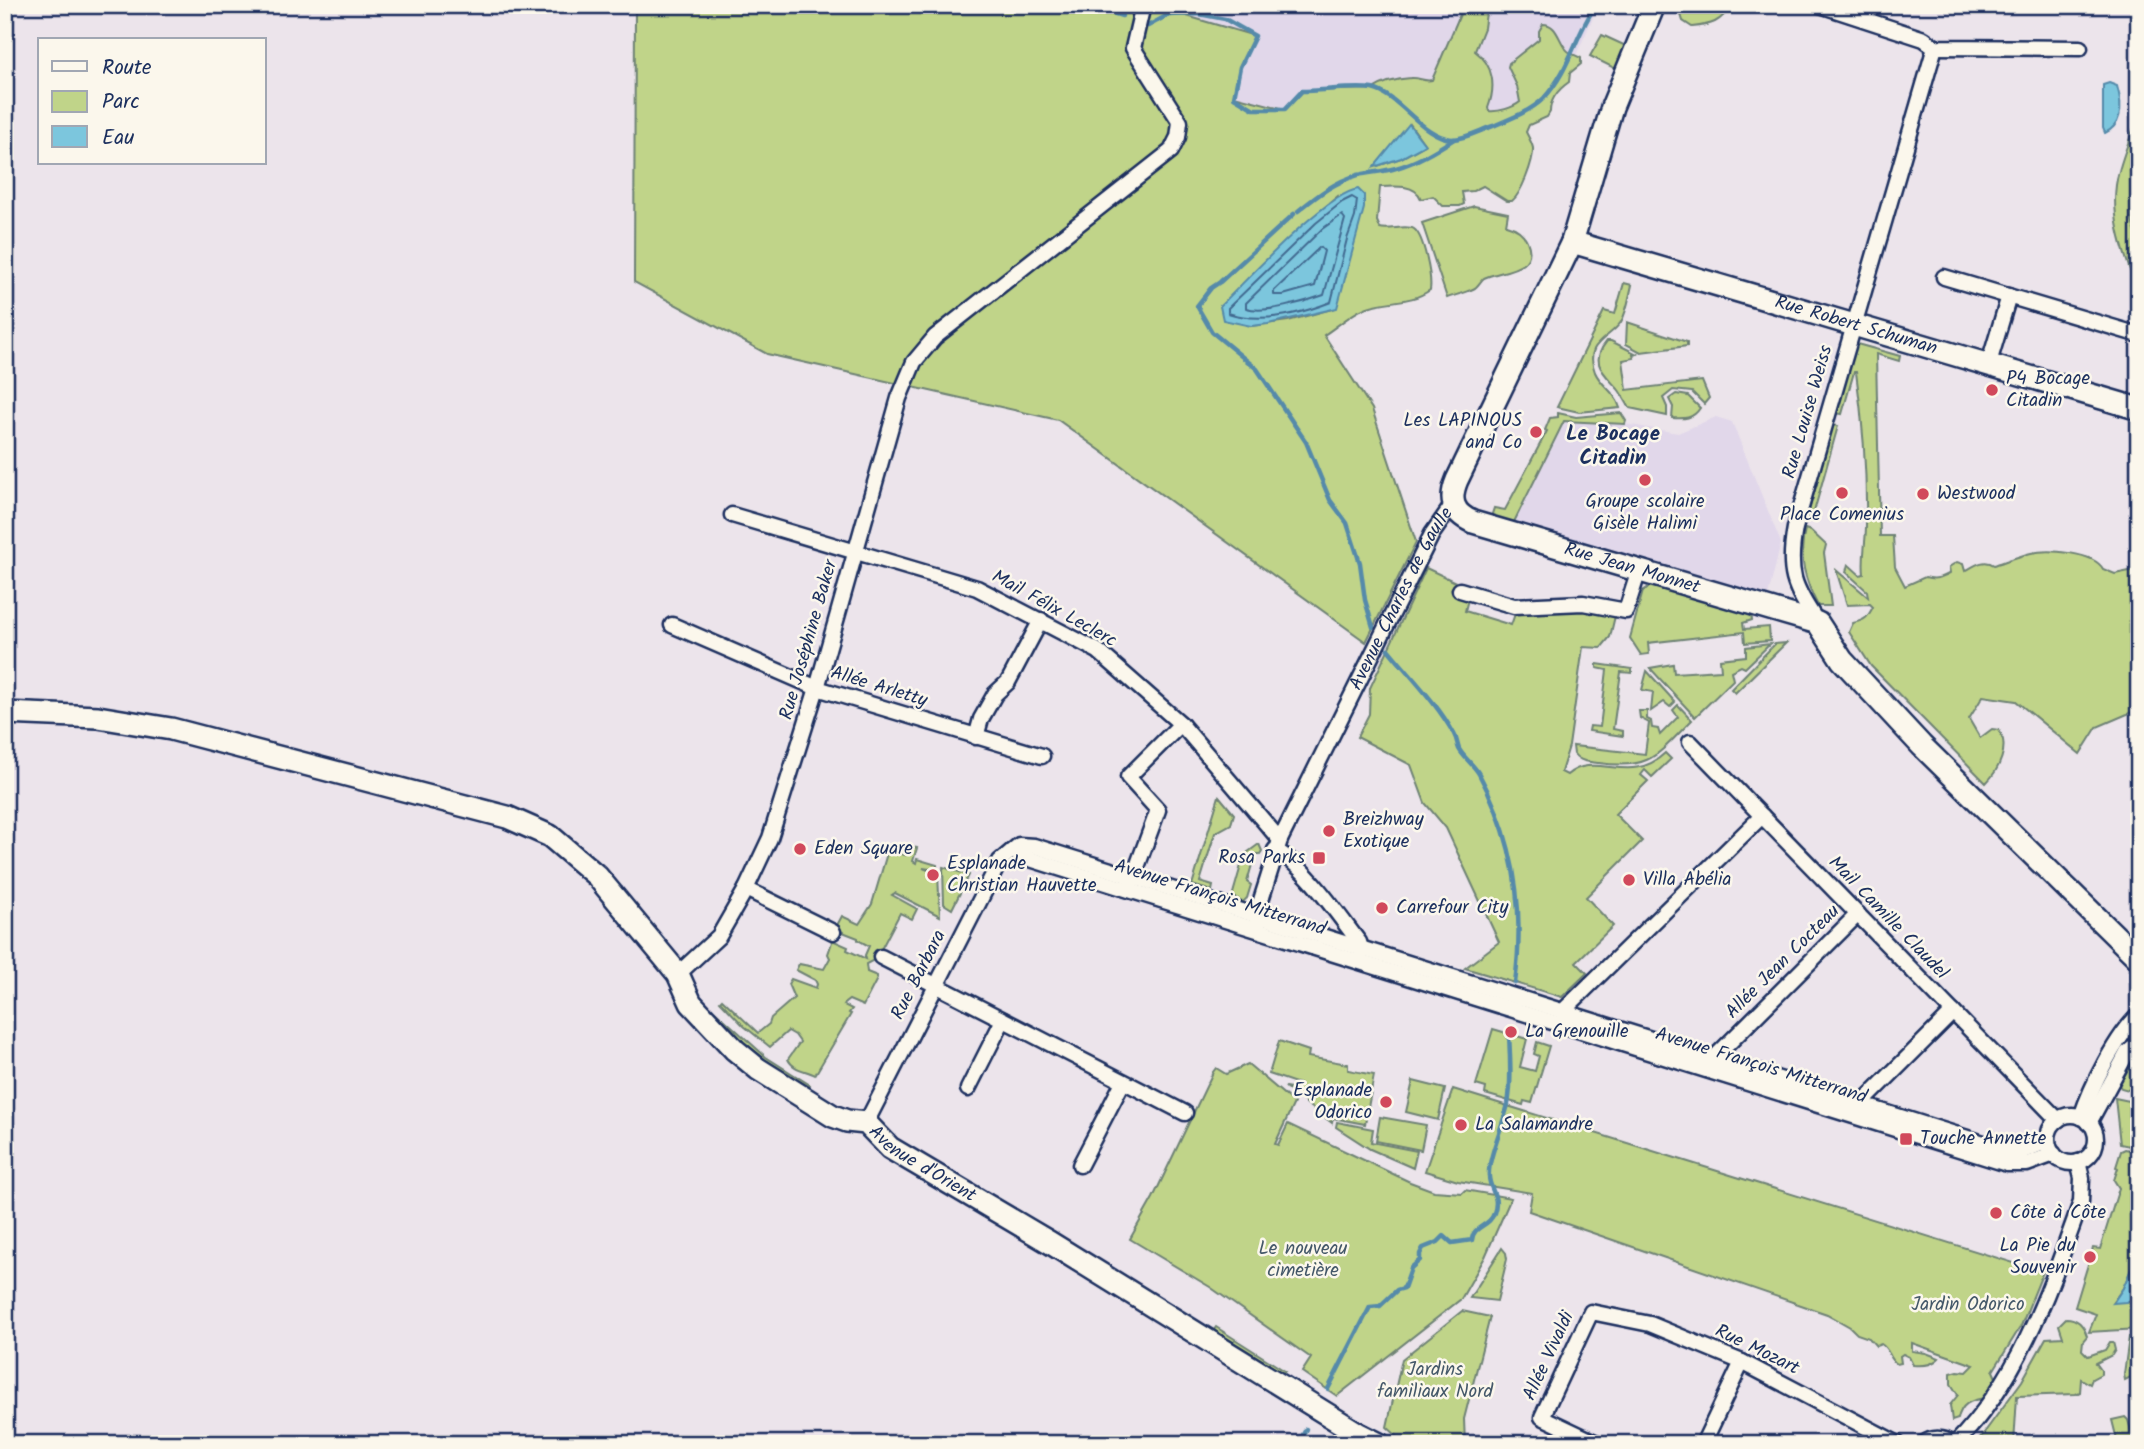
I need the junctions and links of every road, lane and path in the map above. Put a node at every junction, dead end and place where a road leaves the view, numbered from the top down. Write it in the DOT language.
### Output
graph roads {
  1 [pos="1143,5"];
  2 [pos="1654,5"];
  3 [pos="1820,5"];
  4 [pos="1935,47"];
  5 [pos="2080,48"];
  6 [pos="1572,242"];
  7 [pos="1944,276"];
  8 [pos="2009,296"];
  9 [pos="1854,326"];
  10 [pos="2139,335"];
  11 [pos="1989,363"];
  12 [pos="2139,409"];
  13 [pos="1453,504"];
  14 [pos="732,515"];
  15 [pos="855,550"];
  16 [pos="1639,570"];
  17 [pos="1460,590"];
  18 [pos="1041,620"];
  19 [pos="1818,623"];
  20 [pos="672,625"];
  21 [pos="817,688"];
  22 [pos="5,713"];
  23 [pos="1181,724"];
  24 [pos="975,737"];
  25 [pos="1690,742"];
  26 [pos="1042,756"];
  27 [pos="1762,816"];
  28 [pos="1278,845"];
  29 [pos="1012,850"];
  30 [pos="1131,884"];
  31 [pos="746,889"];
  32 [pos="1858,914"];
  33 [pos="1258,923"];
  34 [pos="833,932"];
  35 [pos="1361,948"];
  36 [pos="881,957"];
  37 [pos="2139,959"];
  38 [pos="1365,964"];
  39 [pos="678,974"];
  40 [pos="935,985"];
  41 [pos="1953,1012"];
  42 [pos="2139,1015"];
  43 [pos="1563,1019"];
  44 [pos="1003,1020"];
  45 [pos="2139,1043"];
  46 [pos="1711,1065"];
  47 [pos="1123,1082"];
  48 [pos="968,1089"];
  49 [pos="1859,1110"];
  50 [pos="1185,1113"];
  51 [pos="2058,1120"];
  52 [pos="2085,1120"];
  53 [pos="866,1123"];
  54 [pos="2051,1148"];
  55 [pos="2078,1162"];
  56 [pos="1080,1165"];
  57 [pos="1591,1311"];
  58 [pos="1742,1362"];
  59 [pos="1362,1439"];
  60 [pos="1378,1444"];
  61 [pos="1599,1444"];
  62 [pos="1703,1444"];
  63 [pos="1898,1444"];
  64 [pos="1923,1444"];
  65 [pos="1954,1444"];
  1 -- 15 [label="street, Rue Joséphine Baker"];
  2 -- 6 [label="street, Avenue Charles de Gaulle"];
  3 -- 4 [label="street"];
  4 -- 5 [label="street"];
  4 -- 9 [label="street, Rue Louise Weiss"];
  6 -- 9 [label="street, Rue Robert Schuman"];
  6 -- 13 [label="street, Avenue Charles de Gaulle"];
  7 -- 8 [label="street"];
  8 -- 10 [label="street"];
  8 -- 11 [label="street"];
  9 -- 11 [label="street, Rue Robert Schuman"];
  9 -- 19 [label="street, Rue Louise Weiss"];
  11 -- 12 [label="street, Rue Robert Schuman"];
  13 -- 16 [label="street, Rue Jean Monnet"];
  13 -- 28 [label="street, Avenue Charles de Gaulle"];
  14 -- 15 [label="street, Mail Félix Leclerc"];
  15 -- 18 [label="street, Mail Félix Leclerc"];
  15 -- 21 [label="street, Rue Joséphine Baker"];
  16 -- 17 [label="street"];
  16 -- 19 [label="street, Rue Jean Monnet"];
  18 -- 23 [label="street, Mail Félix Leclerc"];
  18 -- 24 [label="street"];
  19 -- 37 [label="street"];
  20 -- 21 [label="street, Allée Arletty"];
  21 -- 24 [label="street, Allée Arletty"];
  21 -- 31 [label="street, Rue Joséphine Baker"];
  22 -- 39 [label="street, Avenue d'Orient"];
  23 -- 28 [label="street, Mail Félix Leclerc"];
  23 -- 30 [label="street"];
  24 -- 26 [label="street, Allée Arletty"];
  25 -- 27 [label="street, Mail Camille Claudel"];
  27 -- 32 [label="street, Mail Camille Claudel"];
  27 -- 43 [label="street"];
  28 -- 33 [label="street"];
  28 -- 35 [label="street, Mail Félix Leclerc"];
  29 -- 30 [label="street, Avenue François Mitterrand"];
  29 -- 40 [label="street, Rue Barbara"];
  30 -- 33 [label="street, Avenue François Mitterrand"];
  31 -- 34 [label="street"];
  31 -- 39 [label="street, Rue Joséphine Baker"];
  32 -- 41 [label="street, Mail Camille Claudel"];
  32 -- 46 [label="street, Allée Jean Cocteau"];
  33 -- 35 [label="street, Avenue François Mitterrand"];
  33 -- 38 [label="street, Avenue François Mitterrand"];
  35 -- 38 [label="street, Mail Félix Leclerc"];
  35 -- 43 [label="street, Avenue François Mitterrand"];
  36 -- 40 [label="street"];
  38 -- 43 [label="street, Avenue François Mitterrand"];
  39 -- 53 [label="street, Avenue d'Orient"];
  40 -- 44 [label="street"];
  40 -- 53 [label="street, Rue Barbara"];
  41 -- 49 [label="street"];
  41 -- 51 [label="street, Mail Camille Claudel"];
  42 -- 52 [label="street"];
  43 -- 46 [label="street, Avenue François Mitterrand"];
  44 -- 47 [label="street"];
  44 -- 48 [label="street"];
  45 -- 52 [label="street"];
  46 -- 49 [label="street, Avenue François Mitterrand"];
  47 -- 50 [label="street"];
  47 -- 56 [label="street"];
  49 -- 54 [label="street, Avenue François Mitterrand"];
  51 -- 52 [label="street"];
  51 -- 54 [label="street"];
  52 -- 55 [label="street"];
  53 -- 59 [label="street, Avenue d'Orient"];
  54 -- 55 [label="street"];
  55 -- 65 [label="street"];
  57 -- 58 [label="street, Rue Mozart"];
  57 -- 61 [label="street, Allée Vivaldi"];
  58 -- 62 [label="street"];
  58 -- 63 [label="street, Rue Mozart"];
  59 -- 60 [label="street, Avenue d'Orient"];
  64 -- 65 [label="street"];
}
